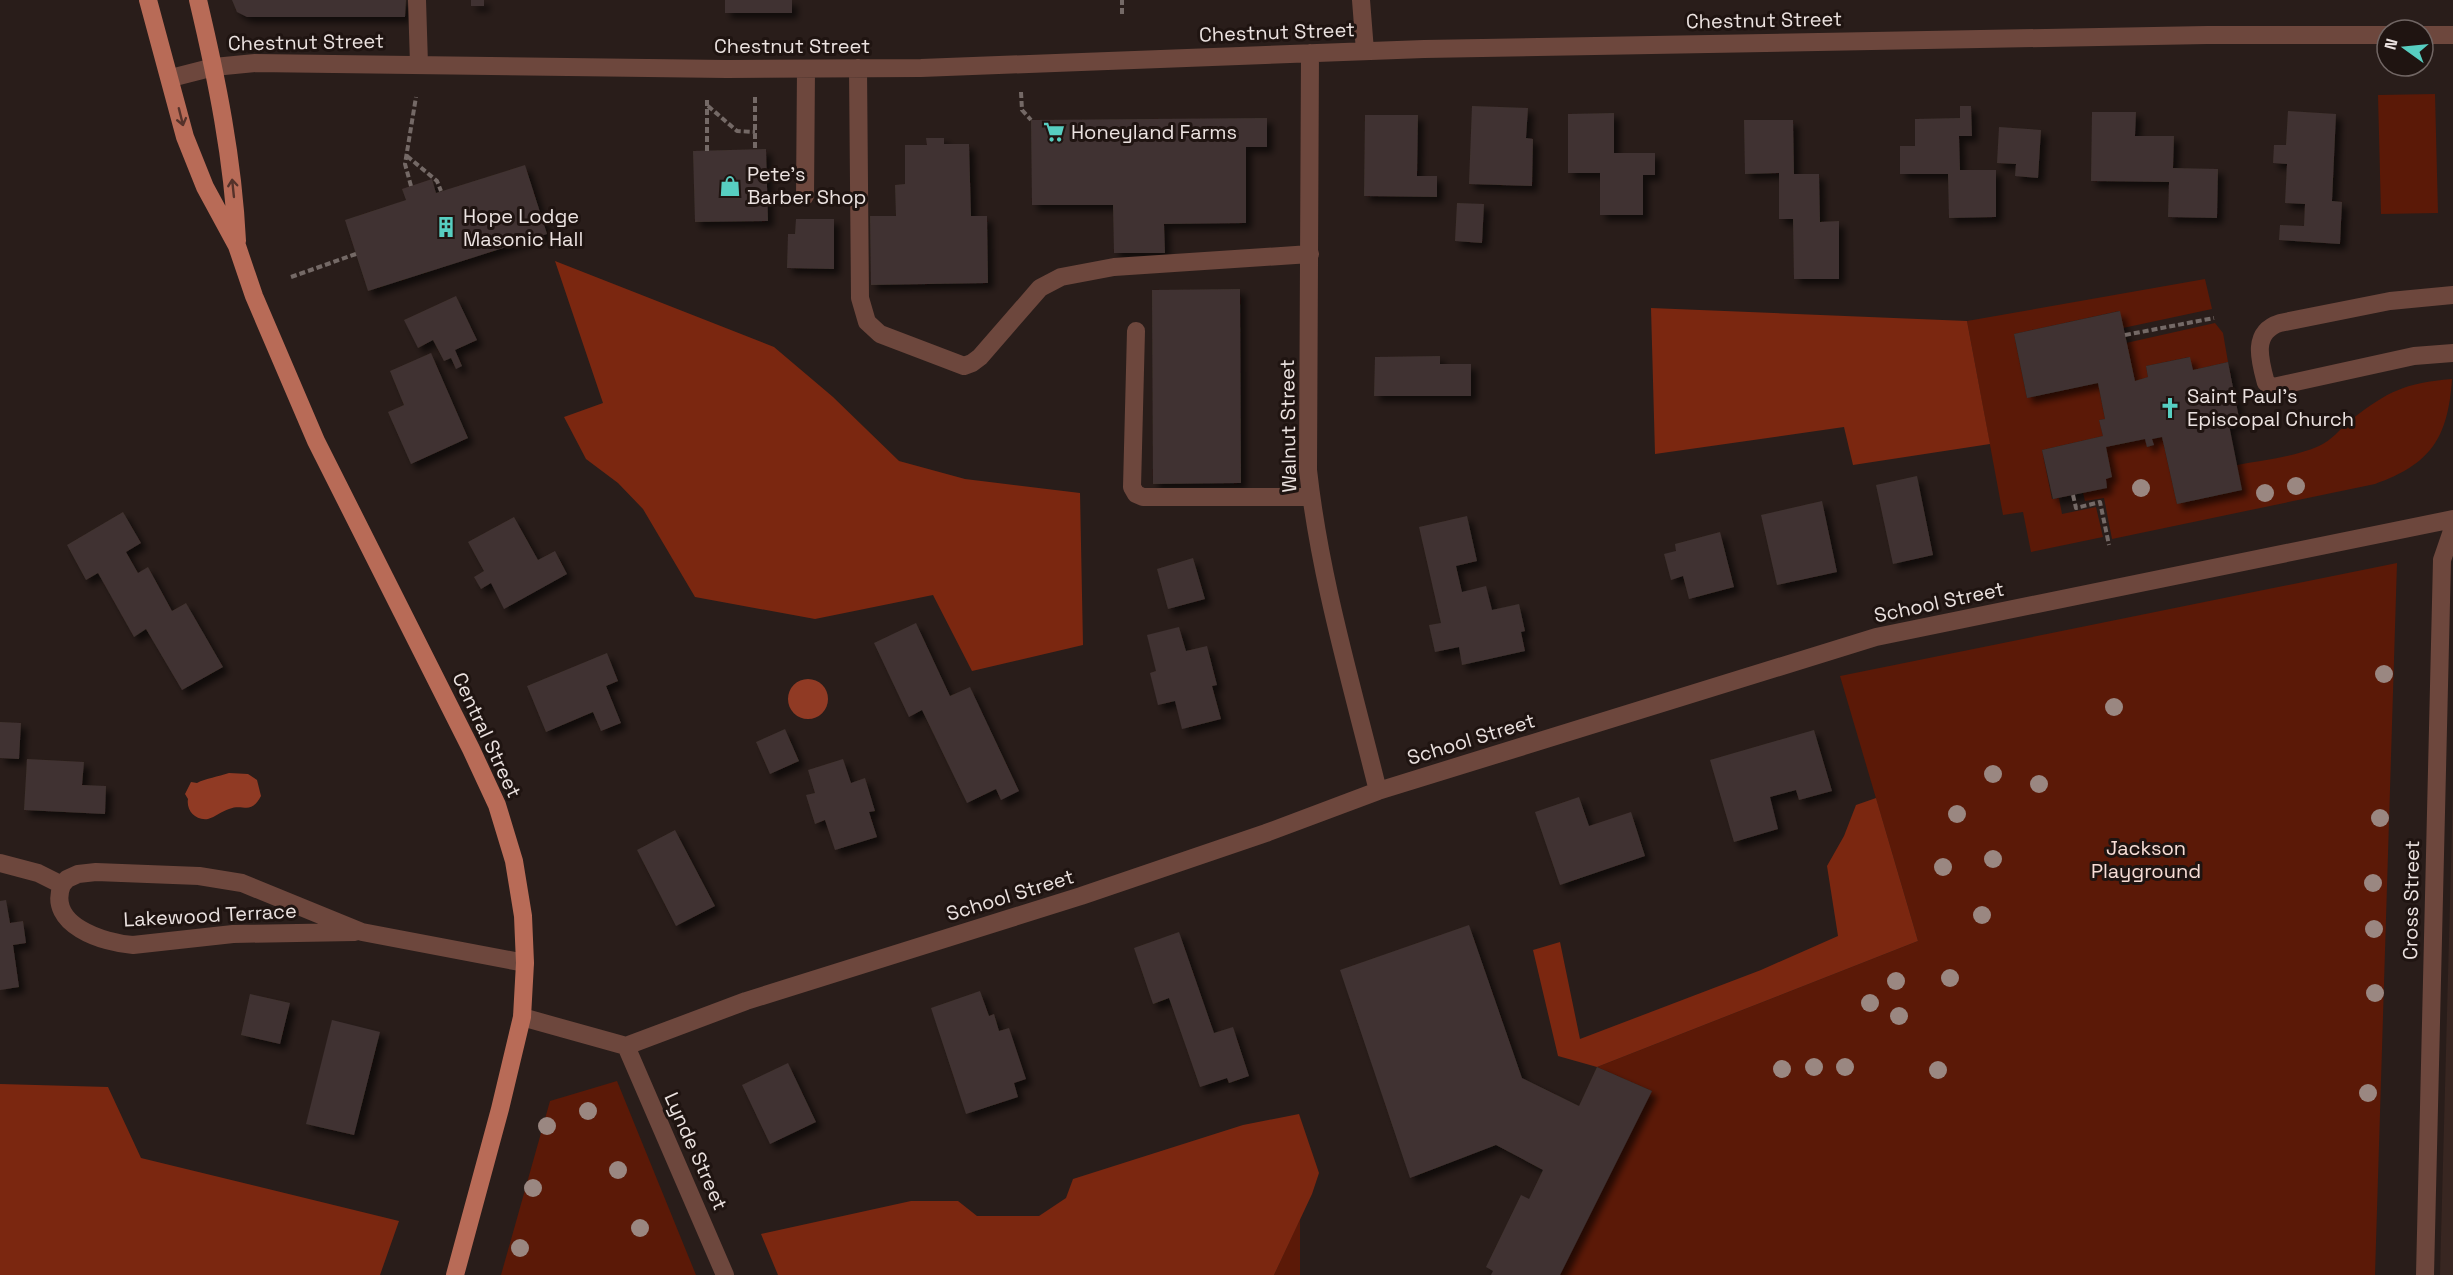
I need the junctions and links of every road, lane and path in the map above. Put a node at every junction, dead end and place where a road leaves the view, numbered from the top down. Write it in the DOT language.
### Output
graph roads {
  1 [pos="148,0"];
  2 [pos="198,0"];
  3 [pos="417,0"];
  4 [pos="1122,0"];
  5 [pos="1361,0"];
  6 [pos="1122,14"];
  7 [pos="2375,35"];
  8 [pos="2435,35"];
  9 [pos="2453,35"];
  10 [pos="1365,51"];
  11 [pos="1310,53"];
  12 [pos="419,64"];
  13 [pos="214,67"];
  14 [pos="858,68"];
  15 [pos="806,69"];
  16 [pos="171,78"];
  17 [pos="1021,91"];
  18 [pos="755,93"];
  19 [pos="707,94"];
  20 [pos="416,97"];
  21 [pos="707,106"];
  22 [pos="1032,120"];
  23 [pos="755,132"];
  24 [pos="755,150"];
  25 [pos="707,151"];
  26 [pos="406,155"];
  27 [pos="411,186"];
  28 [pos="441,191"];
  29 [pos="805,196"];
  30 [pos="237,246"];
  31 [pos="356,254"];
  32 [pos="1310,254"];
  33 [pos="291,277"];
  34 [pos="2453,295"];
  35 [pos="2214,318"];
  36 [pos="1136,332"];
  37 [pos="2125,335"];
  38 [pos="2453,353"];
  39 [pos="2073,495"];
  40 [pos="1311,496"];
  41 [pos="2453,519"];
  42 [pos="2453,528"];
  43 [pos="2109,545"];
  44 [pos="2445,773"];
  45 [pos="1378,791"];
  46 [pos="0,863"];
  47 [pos="62,885"];
  48 [pos="278,896"];
  49 [pos="362,932"];
  50 [pos="285,933"];
  51 [pos="525,963"];
  52 [pos="522,1017"];
  53 [pos="626,1046"];
  54 [pos="455,1275"];
  55 [pos="725,1275"];
  56 [pos="2425,1275"];
  1 -- 16 [label="main road"];
  2 -- 13 [label="main road"];
  3 -- 12 [label="street"];
  4 -- 6 [label="path"];
  5 -- 10 [label="street"];
  7 -- 10 [label="street, Chestnut Street"];
  8 -- 9 [label="street"];
  10 -- 11 [label="street, Chestnut Street"];
  11 -- 14 [label="street, Chestnut Street"];
  11 -- 32 [label="street, Walnut Street"];
  12 -- 13 [label="street, Chestnut Street"];
  12 -- 15 [label="street, Chestnut Street"];
  13 -- 16 [label="street, Chestnut Street"];
  30 -- 13 [label="main road, one-way"];
  14 -- 15 [label="street, Chestnut Street"];
  14 -- 32 [label="street"];
  15 -- 29 [label="street"];
  16 -- 30 [label="main road, one-way"];
  17 -- 22 [label="path"];
  18 -- 23 [label="path"];
  19 -- 21 [label="path"];
  20 -- 26 [label="path"];
  21 -- 23 [label="path"];
  21 -- 25 [label="path"];
  23 -- 24 [label="path"];
  26 -- 27 [label="path"];
  26 -- 28 [label="path"];
  30 -- 51 [label="main road, Central Street"];
  31 -- 33 [label="path"];
  32 -- 40 [label="street, Walnut Street"];
  34 -- 38 [label="street"];
  35 -- 37 [label="path"];
  36 -- 40 [label="street"];
  39 -- 43 [label="path"];
  40 -- 45 [label="street, Walnut Street"];
  41 -- 45 [label="street, School Street"];
  42 -- 44 [label="street, Cross Street"];
  44 -- 56 [label="street, Cross Street"];
  45 -- 53 [label="street, School Street"];
  46 -- 47 [label="street"];
  47 -- 48 [label="street, Lakewood Terrace"];
  47 -- 50 [label="street, Lakewood Terrace"];
  48 -- 49 [label="street, Lakewood Terrace"];
  48 -- 50 [label="street"];
  49 -- 50 [label="street, Lakewood Terrace"];
  49 -- 51 [label="street, Lakewood Terrace"];
  51 -- 52 [label="main road, Central Street"];
  52 -- 53 [label="street"];
  52 -- 54 [label="main road, Central Street"];
  53 -- 55 [label="street, Lynde Street"];
}
